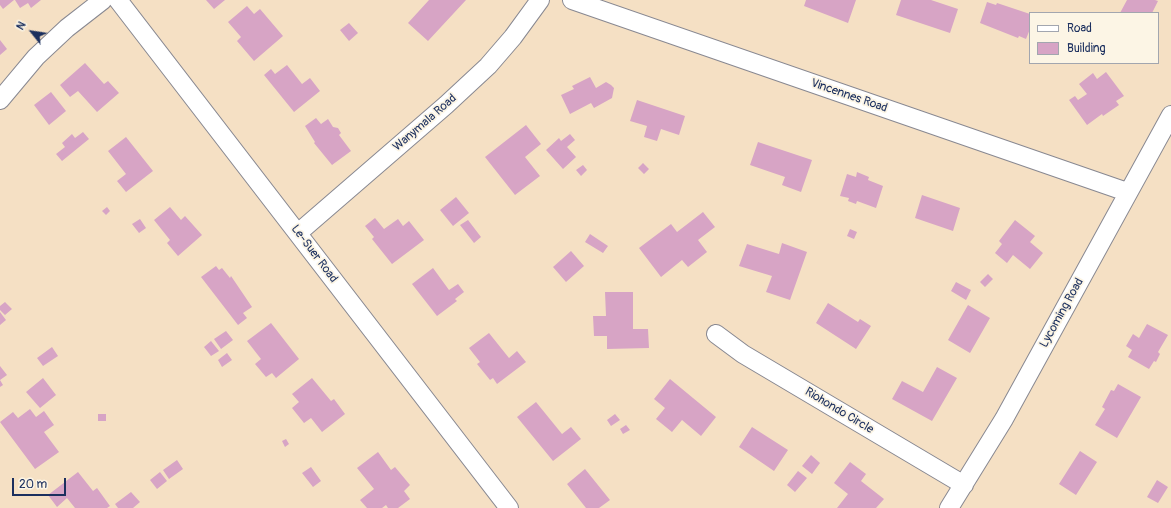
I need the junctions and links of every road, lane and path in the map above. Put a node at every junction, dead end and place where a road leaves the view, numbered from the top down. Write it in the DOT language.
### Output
graph roads {
  1 [pos="103,0"];
  2 [pos="118,0"];
  3 [pos="540,0"];
  4 [pos="572,0"];
  5 [pos="0,100"];
  6 [pos="1171,115"];
  7 [pos="1127,192"];
  8 [pos="298,233"];
  9 [pos="716,334"];
  10 [pos="964,485"];
  11 [pos="509,508"];
  12 [pos="949,508"];
  1 -- 5 [label="street"];
  2 -- 8 [label="street, Le-Suer Road"];
  3 -- 8 [label="street, Wanymala Road"];
  4 -- 7 [label="street, Vincennes Road"];
  6 -- 7 [label="street, Lycoming Road"];
  7 -- 10 [label="street, Lycoming Road"];
  8 -- 11 [label="street, Le-Suer Road"];
  9 -- 10 [label="street, Riohondo Circle"];
  10 -- 12 [label="street, Lycoming Road"];
}
